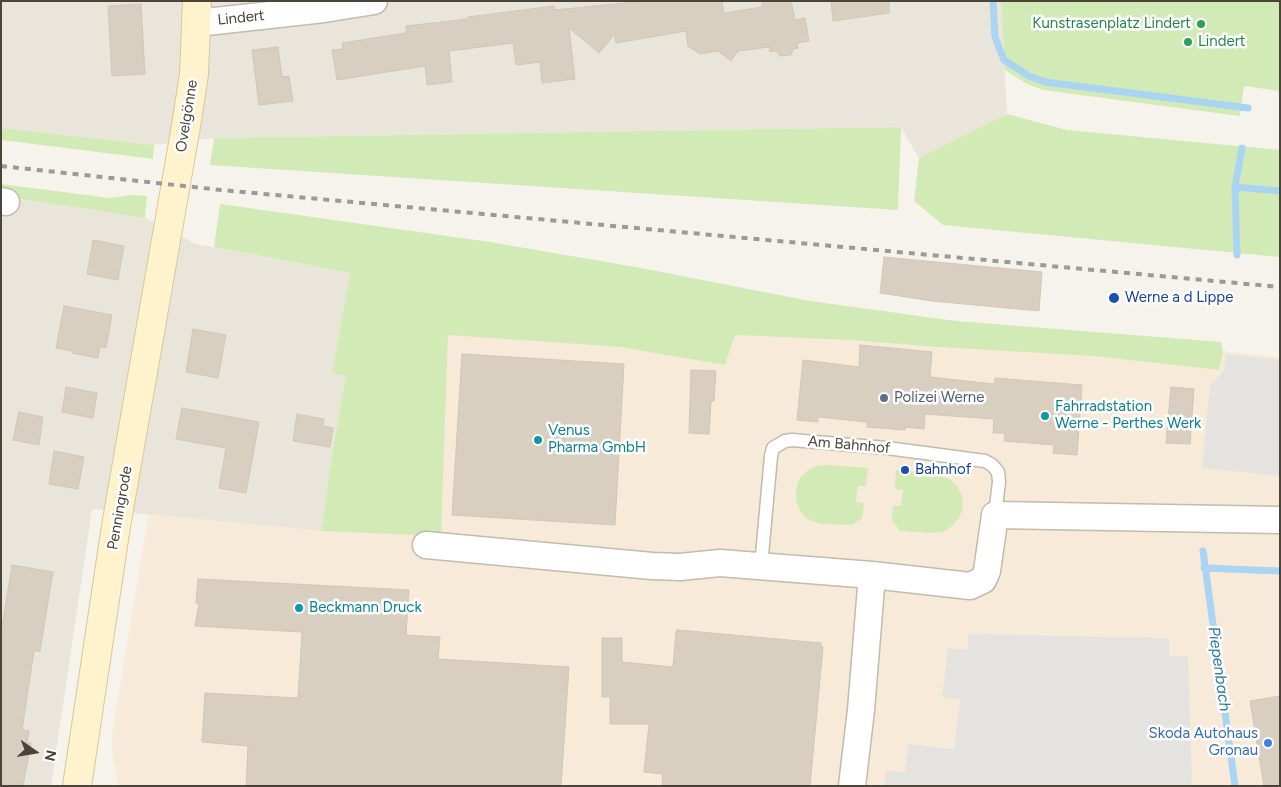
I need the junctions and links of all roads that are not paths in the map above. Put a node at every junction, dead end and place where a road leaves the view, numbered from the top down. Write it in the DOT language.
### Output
graph roads {
  1 [pos="374,1"];
  2 [pos="197,12"];
  3 [pos="168,230"];
  4 [pos="995,515"];
  5 [pos="1280,520"];
  6 [pos="426,546"];
  7 [pos="761,566"];
  8 [pos="872,575"];
  9 [pos="77,786"];
  10 [pos="852,786"];
  1 -- 2 [label="street, Lindert"];
  2 -- 3 [label="main road, Ovelgönne"];
  3 -- 9 [label="main road, Penningrode"];
  4 -- 5 [label="street"];
  4 -- 7 [label="lane, Am Bahnhof"];
  4 -- 8 [label="street, Am Bahnhof"];
  6 -- 7 [label="street, Am Bahnhof"];
  7 -- 8 [label="street, Am Bahnhof"];
  8 -- 10 [label="street"];
}
